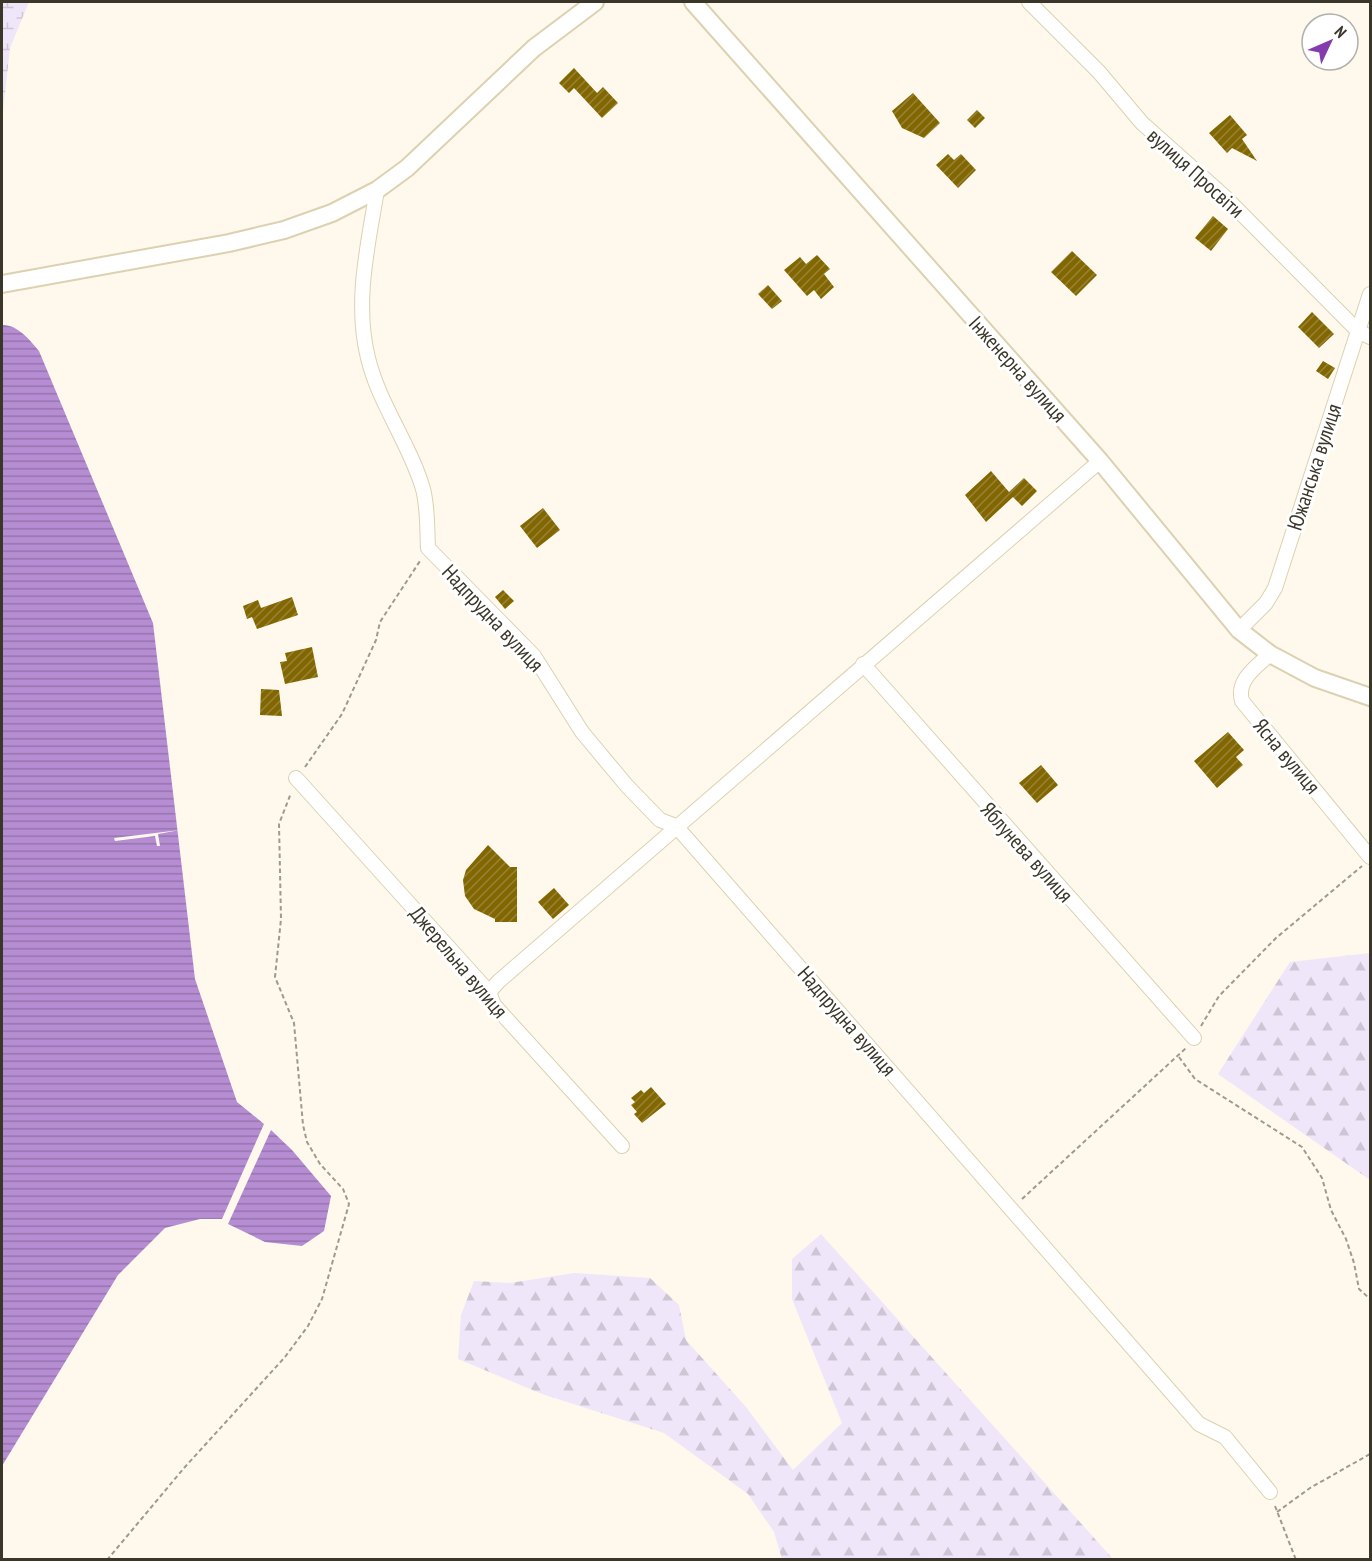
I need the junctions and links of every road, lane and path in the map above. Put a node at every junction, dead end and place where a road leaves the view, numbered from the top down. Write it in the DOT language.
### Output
graph roads {
  1 [pos="595,2"];
  2 [pos="693,2"];
  3 [pos="1029,2"];
  4 [pos="377,190"];
  5 [pos="2,284"];
  6 [pos="1371,294"];
  7 [pos="1364,334"];
  8 [pos="1100,461"];
  9 [pos="428,548"];
  10 [pos="1239,630"];
  11 [pos="1269,654"];
  12 [pos="863,664"];
  13 [pos="1371,697"];
  14 [pos="296,778"];
  15 [pos="676,826"];
  16 [pos="1371,857"];
  17 [pos="489,992"];
  18 [pos="1194,1038"];
  19 [pos="1179,1057"];
  20 [pos="622,1146"];
  21 [pos="1371,1299"];
  22 [pos="1371,1454"];
  23 [pos="1270,1492"];
  24 [pos="1277,1512"];
  25 [pos="107,1560"];
  26 [pos="1296,1560"];
  1 -- 4 [label="street"];
  2 -- 8 [label="street, Інженерна вулиця"];
  3 -- 7 [label="street, вулиця Просвіти"];
  4 -- 5 [label="street"];
  4 -- 9 [label="street"];
  6 -- 7 [label="street, Южанська вулиця"];
  7 -- 10 [label="street, Южанська вулиця"];
  8 -- 10 [label="street, Інженерна вулиця"];
  8 -- 12 [label="street"];
  9 -- 14 [label="path"];
  9 -- 15 [label="street, Надпрудна вулиця"];
  10 -- 11 [label="street, Інженерна вулиця"];
  11 -- 13 [label="street, Інженерна вулиця"];
  11 -- 16 [label="street, Ясна вулиця"];
  12 -- 15 [label="street"];
  12 -- 18 [label="street, Яблунева вулиця"];
  14 -- 17 [label="street, Джерельна вулиця"];
  14 -- 25 [label="path"];
  15 -- 17 [label="street"];
  15 -- 23 [label="street, Надпрудна вулиця"];
  17 -- 20 [label="street, Джерельна вулиця"];
  19 -- 21 [label="path"];
  22 -- 24 [label="path"];
  23 -- 24 [label="path"];
  24 -- 26 [label="path"];
}
